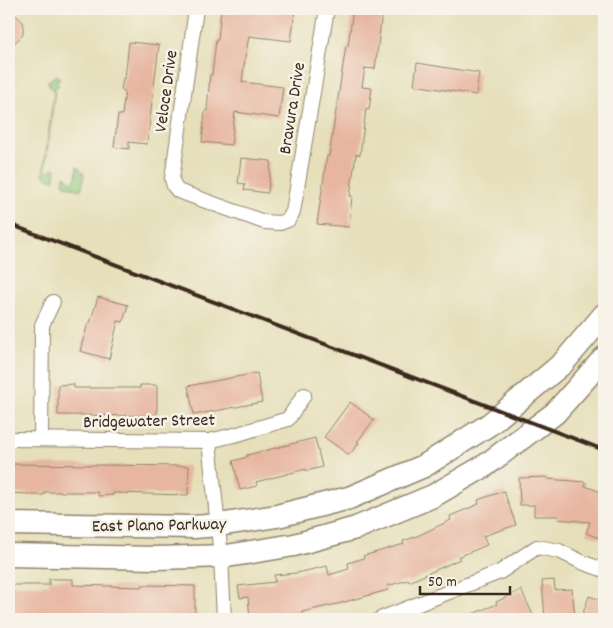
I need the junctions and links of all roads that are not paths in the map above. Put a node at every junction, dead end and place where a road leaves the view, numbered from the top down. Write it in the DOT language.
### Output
graph roads {
  1 [pos="196,9"];
  2 [pos="327,9"];
  3 [pos="293,212"];
  4 [pos="53,302"];
  5 [pos="604,315"];
  6 [pos="604,358"];
  7 [pos="304,394"];
  8 [pos="9,439"];
  9 [pos="41,439"];
  10 [pos="209,441"];
  11 [pos="9,524"];
  12 [pos="218,525"];
  13 [pos="9,555"];
  14 [pos="221,556"];
  15 [pos="604,570"];
  16 [pos="224,619"];
  17 [pos="380,619"];
  1 -- 3 [label="street, Veloce Drive"];
  2 -- 3 [label="street, Bravura Drive"];
  4 -- 9 [label="street"];
  5 -- 12 [label="main road, East Plano Parkway"];
  6 -- 14 [label="main road, East Plano Parkway"];
  7 -- 10 [label="street, Bridgewater Street"];
  8 -- 9 [label="street, Bridgewater Street"];
  9 -- 10 [label="street, Bridgewater Street"];
  10 -- 12 [label="street"];
  11 -- 12 [label="main road, East Plano Parkway"];
  12 -- 14 [label="street"];
  13 -- 14 [label="main road, East Plano Parkway"];
  14 -- 16 [label="street"];
  15 -- 17 [label="street"];
}
